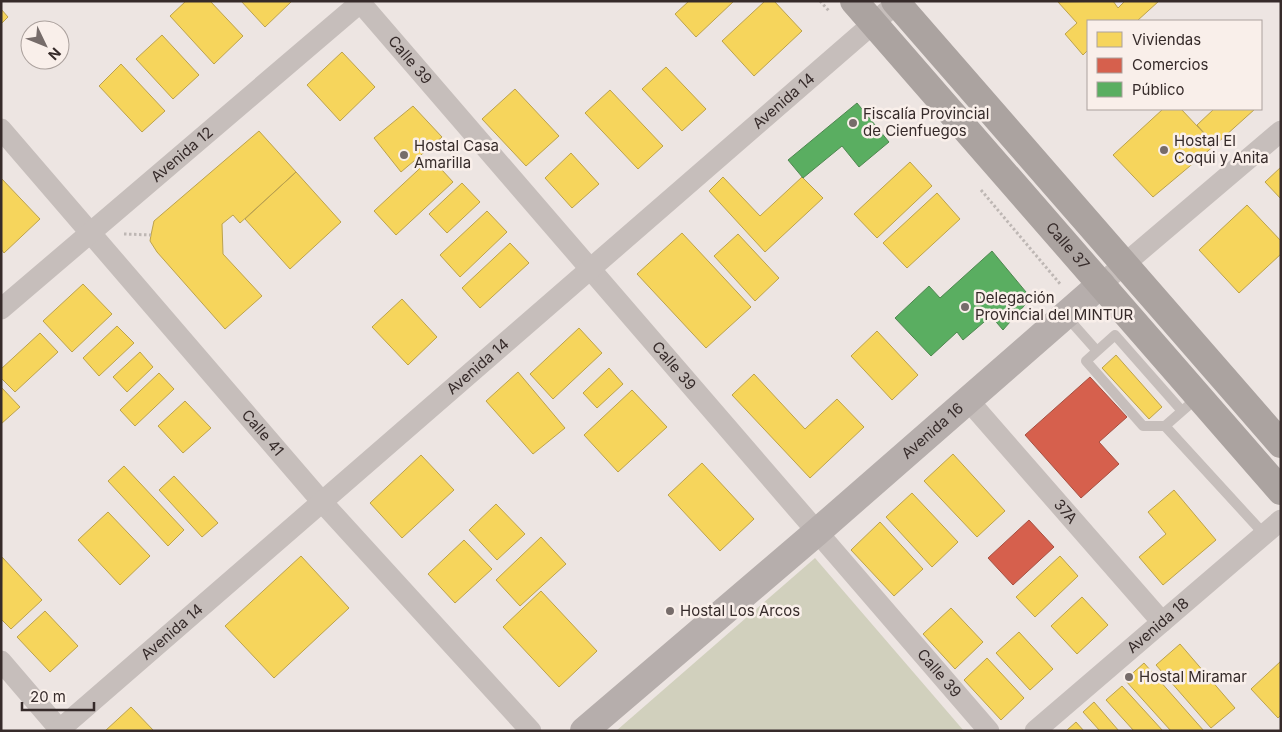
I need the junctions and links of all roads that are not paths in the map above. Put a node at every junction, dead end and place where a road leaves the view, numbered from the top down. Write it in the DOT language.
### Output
graph roads {
  1 [pos="854,1"];
  2 [pos="360,2"];
  3 [pos="897,2"];
  4 [pos="873,23"];
  5 [pos="1,129"];
  6 [pos="1281,131"];
  7 [pos="91,233"];
  8 [pos="1122,265"];
  9 [pos="590,269"];
  10 [pos="1101,284"];
  11 [pos="1,309"];
  12 [pos="1065,315"];
  13 [pos="1097,351"];
  14 [pos="968,400"];
  15 [pos="1190,404"];
  16 [pos="1165,426"];
  17 [pos="1281,444"];
  18 [pos="1281,491"];
  19 [pos="322,502"];
  20 [pos="1281,520"];
  21 [pos="817,532"];
  22 [pos="1264,534"];
  23 [pos="1162,622"];
  24 [pos="1,661"];
  25 [pos="60,730"];
  26 [pos="531,731"];
  27 [pos="584,731"];
  28 [pos="989,731"];
  29 [pos="1035,731"];
  1 -- 4 [label="main road, Calle 37"];
  2 -- 7 [label="street, Avenida 12"];
  2 -- 9 [label="street, Calle 39"];
  3 -- 4 [label="street, Avenida 14"];
  3 -- 8 [label="main road, Calle 37"];
  4 -- 9 [label="street, Avenida 14"];
  4 -- 10 [label="main road, Calle 37"];
  5 -- 7 [label="street, Calle 41"];
  6 -- 8 [label="street, Avenida 16"];
  7 -- 11 [label="street, Avenida 12"];
  7 -- 19 [label="street, Calle 41"];
  8 -- 10 [label="street, Avenida 16"];
  8 -- 17 [label="main road, Calle 37"];
  9 -- 19 [label="street, Avenida 14"];
  9 -- 21 [label="street, Calle 39"];
  10 -- 12 [label="street, Avenida 16"];
  10 -- 15 [label="main road, Calle 37"];
  12 -- 13 [label="lane"];
  12 -- 14 [label="street, Avenida 16"];
  13 -- 15 [label="lane"];
  13 -- 16 [label="lane"];
  14 -- 21 [label="street, Avenida 16"];
  14 -- 23 [label="street, 37A"];
  15 -- 16 [label="lane"];
  15 -- 18 [label="main road, Calle 37"];
  16 -- 22 [label="lane"];
  19 -- 25 [label="street, Avenida 14"];
  19 -- 26 [label="street, Calle 41"];
  20 -- 22 [label="street, Avenida 18"];
  21 -- 27 [label="street, Avenida 16"];
  21 -- 28 [label="street, Calle 39"];
  22 -- 23 [label="street, Avenida 18"];
  23 -- 29 [label="street, Avenida 18"];
  24 -- 25 [label="street"];
}
